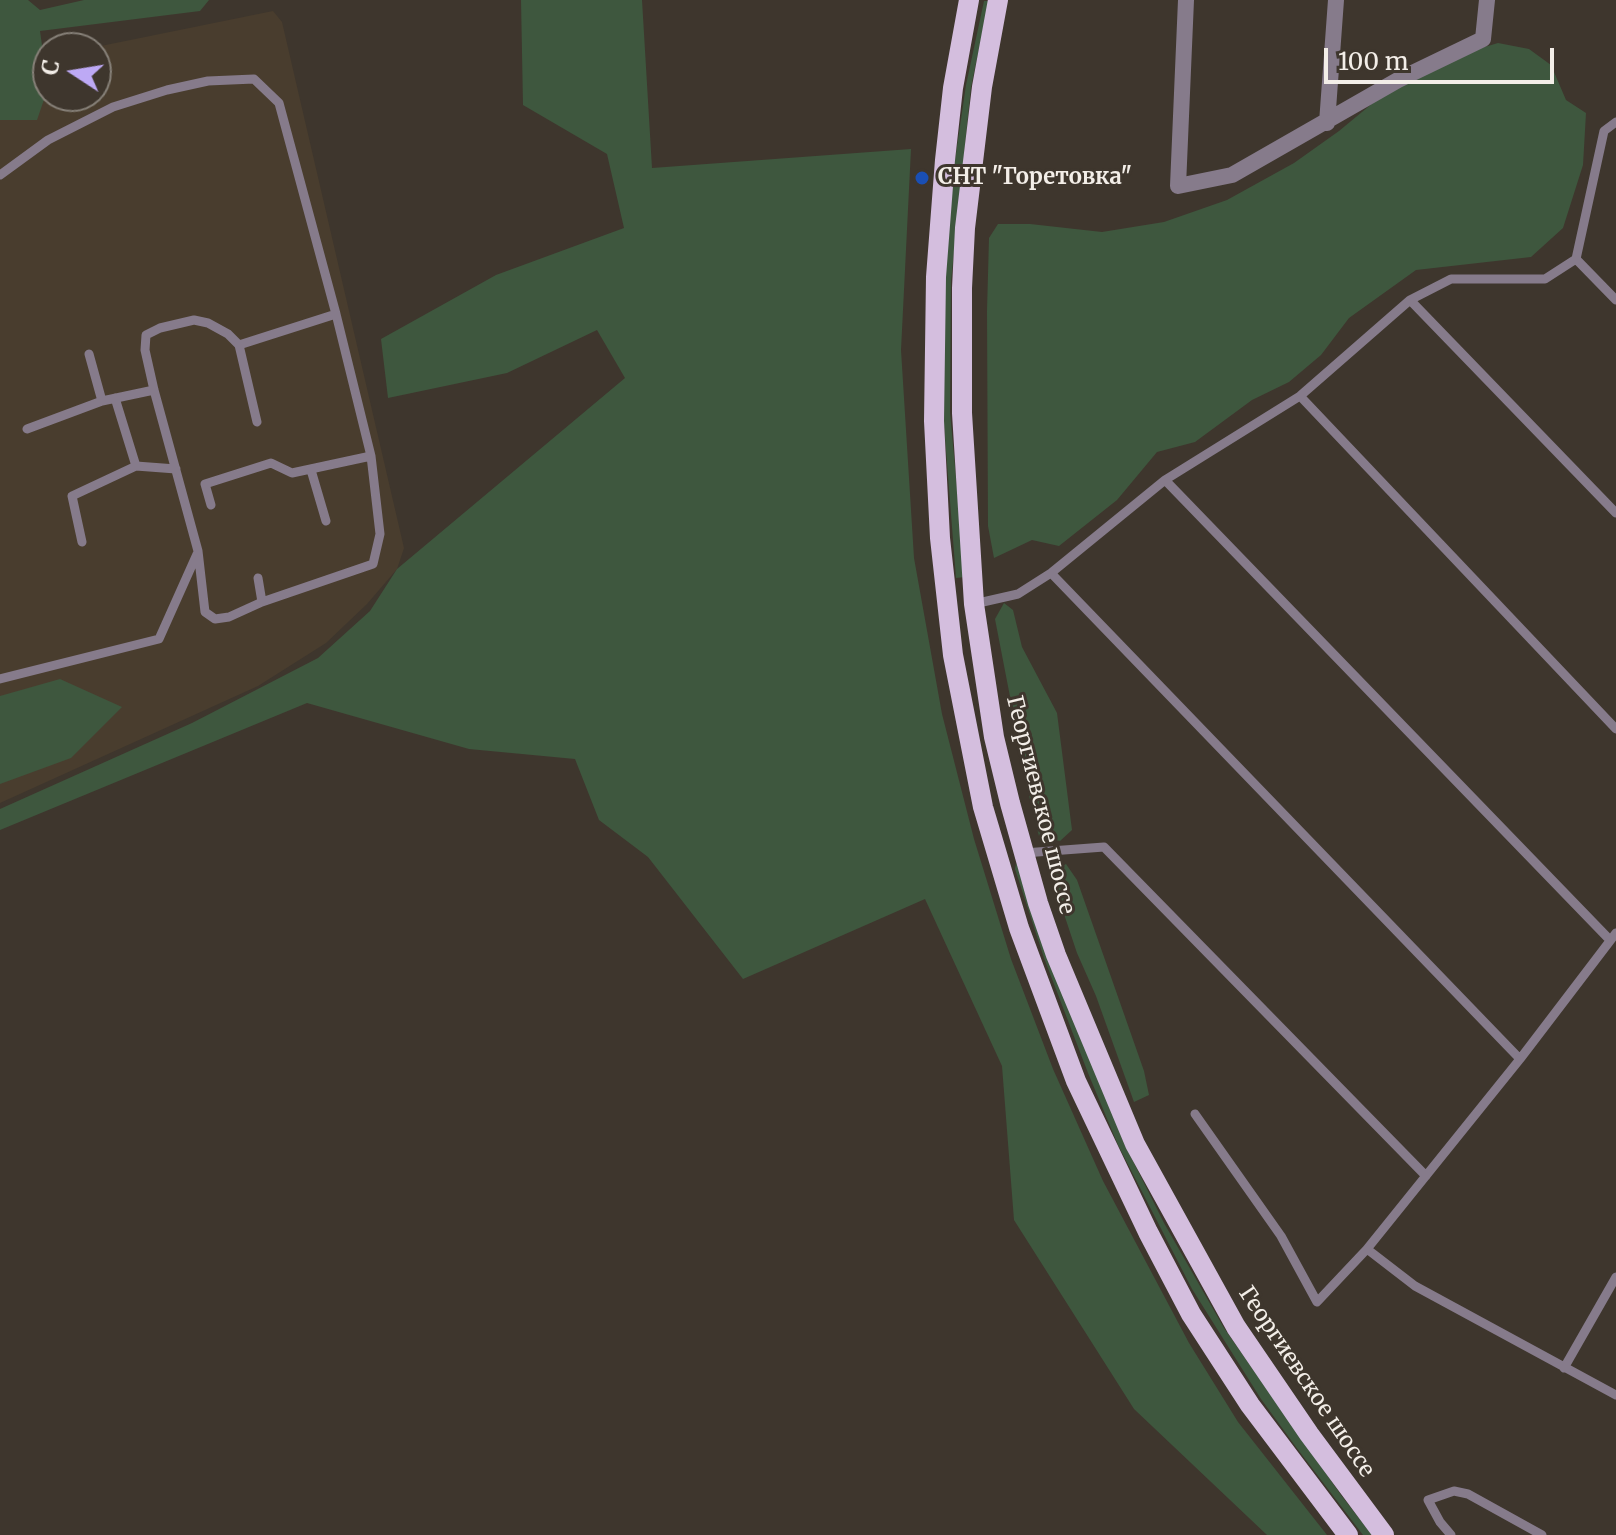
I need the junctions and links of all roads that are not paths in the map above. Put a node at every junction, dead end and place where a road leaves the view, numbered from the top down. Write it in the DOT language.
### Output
graph roads {
  1 [pos="969,0"];
  2 [pos="998,0"];
  3 [pos="1186,0"];
  4 [pos="1336,0"];
  5 [pos="1487,0"];
  6 [pos="1616,122"];
  7 [pos="1327,123"];
  8 [pos="0,175"];
  9 [pos="1576,259"];
  10 [pos="1410,300"];
  11 [pos="1616,300"];
  12 [pos="336,314"];
  13 [pos="239,345"];
  14 [pos="89,354"];
  15 [pos="154,390"];
  16 [pos="1300,396"];
  17 [pos="115,398"];
  18 [pos="102,401"];
  19 [pos="257,422"];
  20 [pos="27,429"];
  21 [pos="371,456"];
  22 [pos="136,466"];
  23 [pos="176,469"];
  24 [pos="311,470"];
  25 [pos="1165,480"];
  26 [pos="211,505"];
  27 [pos="1616,513"];
  28 [pos="326,521"];
  29 [pos="82,542"];
  30 [pos="198,551"];
  31 [pos="1051,573"];
  32 [pos="258,578"];
  33 [pos="262,602"];
  34 [pos="974,604"];
  35 [pos="0,679"];
  36 [pos="1616,729"];
  37 [pos="1024,853"];
  38 [pos="1612,936"];
  39 [pos="1520,1059"];
  40 [pos="1195,1114"];
  41 [pos="1426,1176"];
  42 [pos="1367,1249"];
  43 [pos="1616,1277"];
  44 [pos="1564,1368"];
  45 [pos="1616,1395"];
  46 [pos="1348,1535"];
  47 [pos="1384,1535"];
  48 [pos="1451,1535"];
  49 [pos="1542,1535"];
  1 -- 46 [label="main road"];
  2 -- 34 [label="main road, Георгиевское шоссе"];
  3 -- 7 [label="street"];
  4 -- 7 [label="street"];
  5 -- 7 [label="street"];
  6 -- 9 [label="lane"];
  8 -- 12 [label="lane"];
  9 -- 10 [label="lane"];
  9 -- 11 [label="lane"];
  10 -- 16 [label="lane"];
  10 -- 27 [label="lane"];
  12 -- 13 [label="lane"];
  12 -- 21 [label="lane"];
  13 -- 15 [label="lane"];
  13 -- 19 [label="lane"];
  14 -- 18 [label="lane"];
  15 -- 17 [label="lane"];
  15 -- 23 [label="lane"];
  16 -- 25 [label="lane"];
  16 -- 36 [label="lane"];
  17 -- 18 [label="lane"];
  17 -- 22 [label="lane"];
  18 -- 20 [label="lane"];
  21 -- 24 [label="lane"];
  21 -- 33 [label="lane"];
  22 -- 23 [label="lane"];
  22 -- 29 [label="lane"];
  23 -- 30 [label="lane"];
  24 -- 26 [label="lane"];
  24 -- 28 [label="lane"];
  25 -- 31 [label="lane"];
  25 -- 38 [label="lane"];
  30 -- 33 [label="lane"];
  30 -- 35 [label="lane"];
  31 -- 34 [label="lane"];
  31 -- 39 [label="lane"];
  32 -- 33 [label="lane"];
  34 -- 37 [label="main road, Георгиевское шоссе"];
  37 -- 41 [label="lane"];
  37 -- 47 [label="main road, Георгиевское шоссе"];
  38 -- 39 [label="lane"];
  39 -- 41 [label="lane"];
  40 -- 42 [label="lane"];
  41 -- 42 [label="lane"];
  42 -- 44 [label="lane"];
  43 -- 44 [label="lane"];
  44 -- 45 [label="lane"];
  48 -- 49 [label="lane"];
}
